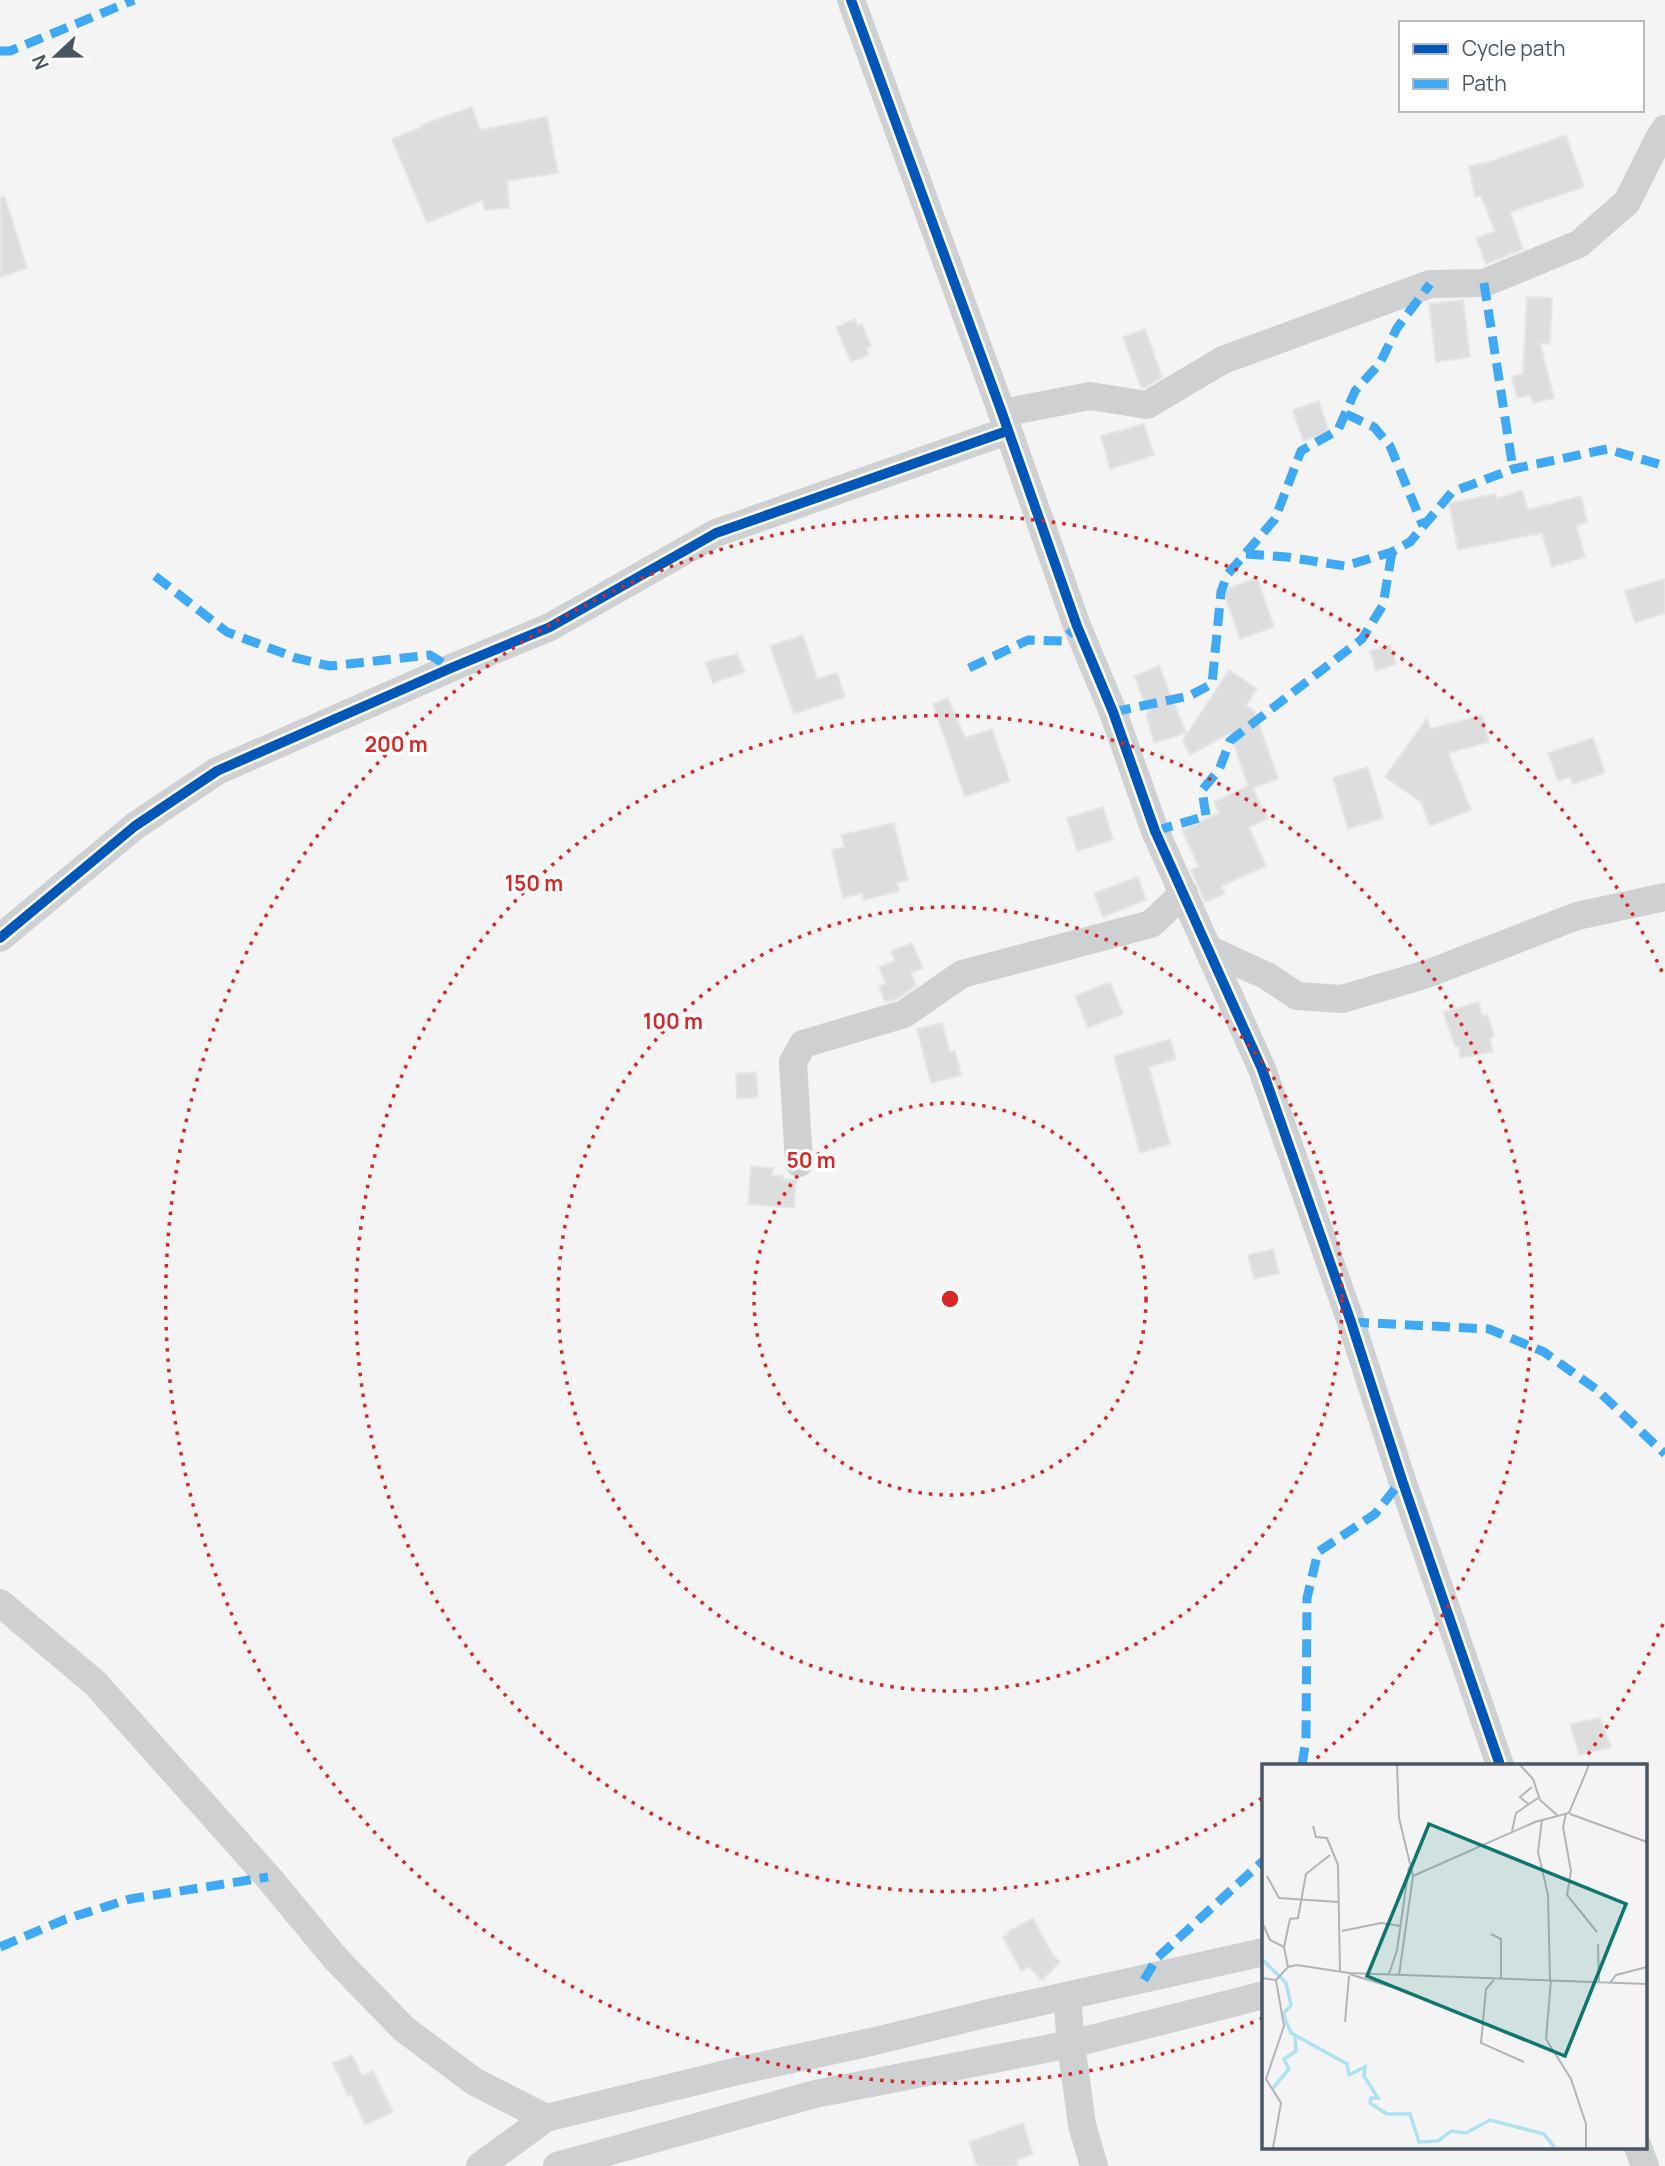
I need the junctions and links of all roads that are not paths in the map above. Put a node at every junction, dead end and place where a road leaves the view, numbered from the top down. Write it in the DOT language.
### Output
graph roads {
  1 [pos="851,0"];
  2 [pos="1665,129"];
  3 [pos="1004,422"];
  4 [pos="1184,893"];
  5 [pos="1665,897"];
  6 [pos="0,939"];
  7 [pos="1208,949"];
  8 [pos="799,1164"];
  9 [pos="0,1603"];
  10 [pos="1500,1764"];
  11 [pos="1262,1952"];
  12 [pos="1067,1996"];
  13 [pos="1262,1996"];
  14 [pos="1071,2044"];
  15 [pos="546,2118"];
  16 [pos="1638,2148"];
  17 [pos="480,2166"];
  18 [pos="557,2166"];
  19 [pos="1094,2166"];
  20 [pos="1646,2166"];
  1 -- 3 [label="street"];
  2 -- 3 [label="street"];
  3 -- 4 [label="street"];
  3 -- 6 [label="street"];
  4 -- 7 [label="street"];
  4 -- 8 [label="street"];
  5 -- 7 [label="street"];
  7 -- 10 [label="street"];
  9 -- 15 [label="street"];
  11 -- 12 [label="street"];
  12 -- 14 [label="street"];
  12 -- 15 [label="street"];
  13 -- 14 [label="street"];
  14 -- 18 [label="street"];
  14 -- 19 [label="street"];
  15 -- 17 [label="street"];
  16 -- 20 [label="street"];
}
